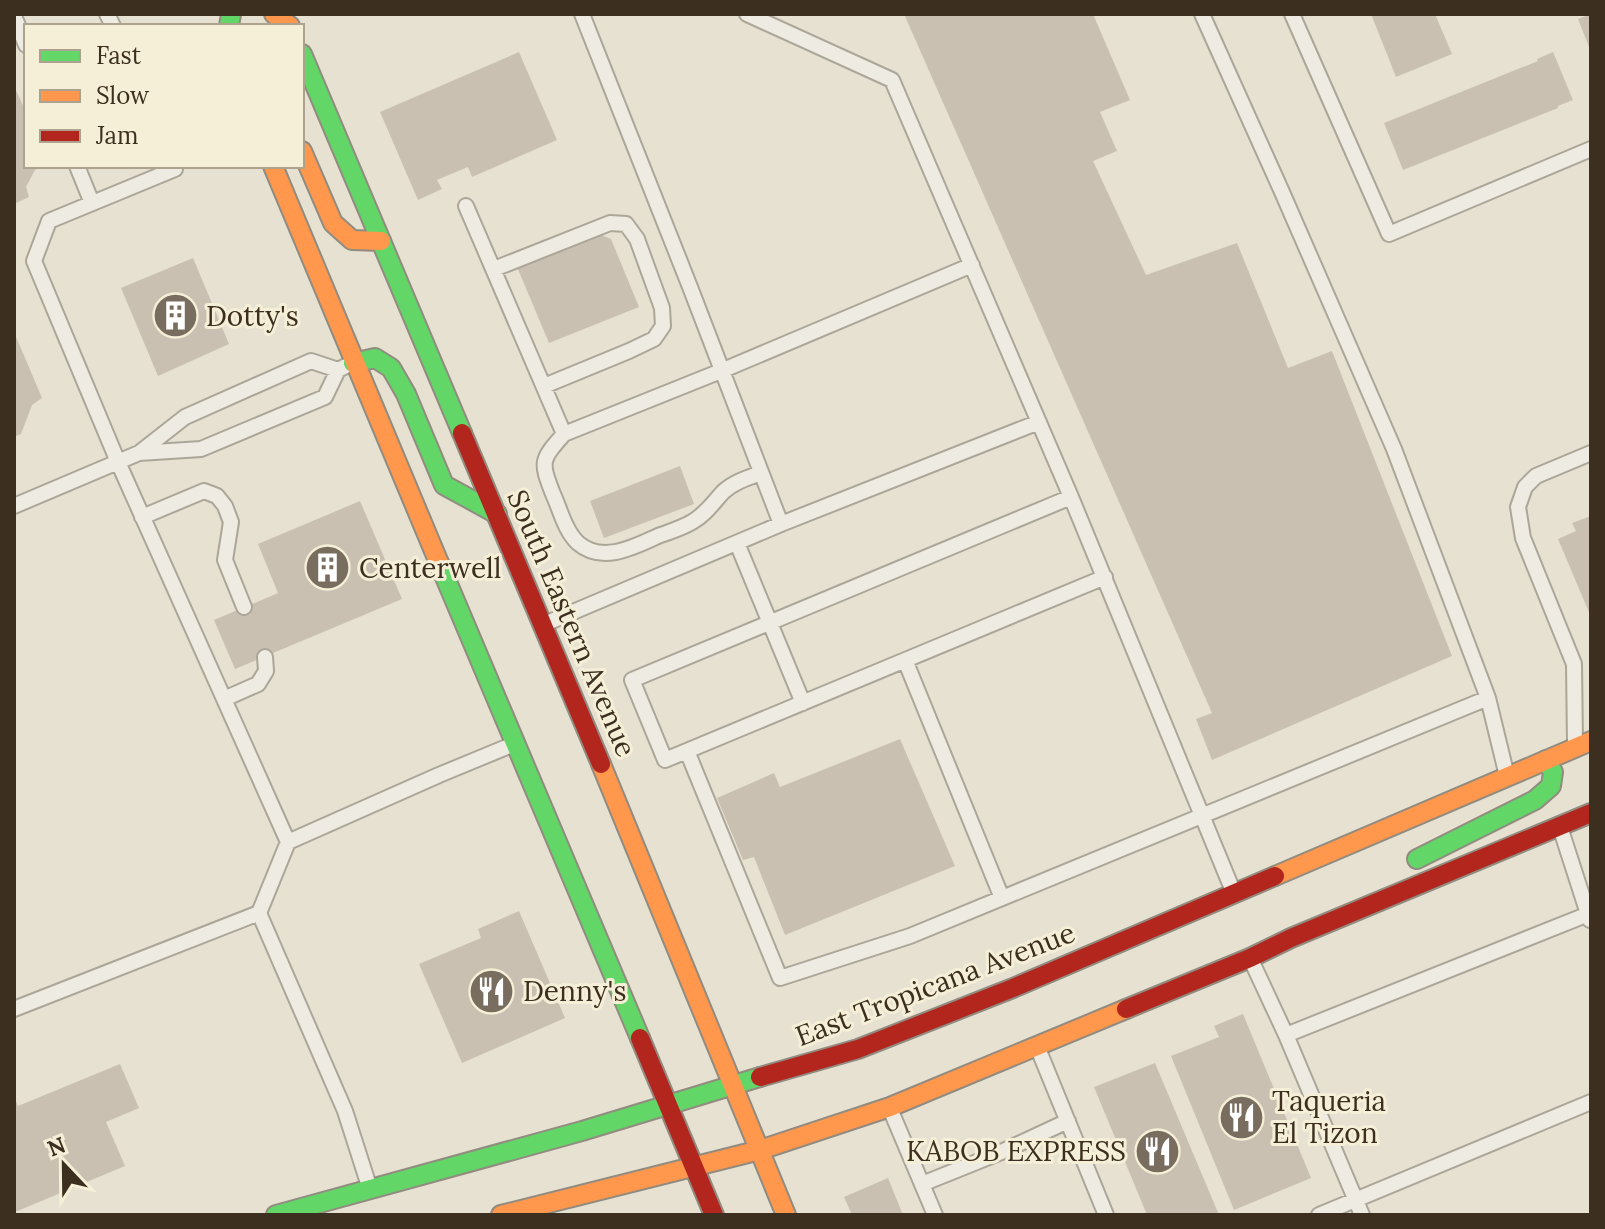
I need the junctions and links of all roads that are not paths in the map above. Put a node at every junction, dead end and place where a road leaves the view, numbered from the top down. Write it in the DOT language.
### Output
graph roads {
  1 [pos="582,14"];
  2 [pos="747,14"];
  3 [pos="1202,14"];
  4 [pos="1292,14"];
  5 [pos="14,16"];
  6 [pos="24,40"];
  7 [pos="304,59"];
  8 [pos="1591,149"];
  9 [pos="304,156"];
  10 [pos="78,168"];
  11 [pos="175,168"];
  12 [pos="274,168"];
  13 [pos="92,203"];
  14 [pos="466,206"];
  15 [pos="381,241"];
  16 [pos="972,265"];
  17 [pos="494,269"];
  18 [pos="346,366"];
  19 [pos="721,371"];
  20 [pos="544,386"];
  21 [pos="1039,422"];
  22 [pos="564,434"];
  23 [pos="139,453"];
  24 [pos="1591,453"];
  25 [pos="118,462"];
  26 [pos="761,473"];
  27 [pos="1071,497"];
  28 [pos="14,506"];
  29 [pos="497,514"];
  30 [pos="142,517"];
  31 [pos="781,524"];
  32 [pos="737,543"];
  33 [pos="1105,577"];
  34 [pos="244,607"];
  35 [pos="770,622"];
  36 [pos="543,624"];
  37 [pos="265,657"];
  38 [pos="905,660"];
  39 [pos="1488,698"];
  40 [pos="224,699"];
  41 [pos="803,703"];
  42 [pos="515,744"];
  43 [pos="1583,744"];
  44 [pos="687,751"];
  45 [pos="1546,760"];
  46 [pos="1508,776"];
  47 [pos="1586,806"];
  48 [pos="1203,816"];
  49 [pos="1559,826"];
  50 [pos="288,842"];
  51 [pos="1402,867"];
  52 [pos="1368,886"];
  53 [pos="1235,894"];
  54 [pos="1002,898"];
  55 [pos="259,913"];
  56 [pos="1590,917"];
  57 [pos="1291,938"];
  58 [pos="1250,958"];
  59 [pos="14,1009"];
  60 [pos="1286,1035"];
  61 [pos="1037,1047"];
  62 [pos="733,1085"];
  63 [pos="1591,1102"];
  64 [pos="669,1105"];
  65 [pos="890,1107"];
  66 [pos="1068,1121"];
  67 [pos="760,1150"];
  68 [pos="694,1166"];
  69 [pos="922,1184"];
  70 [pos="370,1190"];
  71 [pos="1359,1208"];
  72 [pos="276,1215"];
  73 [pos="501,1215"];
  74 [pos="714,1215"];
  75 [pos="786,1215"];
  76 [pos="935,1215"];
  77 [pos="1106,1215"];
  78 [pos="1319,1215"];
  1 -- 19 [label="lane"];
  2 -- 16 [label="lane"];
  3 -- 39 [label="lane"];
  4 -- 8 [label="lane"];
  5 -- 6 [label="lane"];
  7 -- 15 [label="main road, South Eastern Avenue"];
  9 -- 15 [label="main road"];
  10 -- 13 [label="lane"];
  11 -- 13 [label="lane"];
  12 -- 18 [label="main road"];
  13 -- 25 [label="lane"];
  14 -- 17 [label="lane"];
  15 -- 29 [label="main road, South Eastern Avenue"];
  16 -- 19 [label="lane"];
  16 -- 21 [label="lane"];
  17 -- 20 [label="lane"];
  17 -- 20 [label="lane"];
  18 -- 23 [label="lane"];
  18 -- 23 [label="lane"];
  18 -- 29 [label="main road"];
  18 -- 42 [label="main road"];
  19 -- 22 [label="lane"];
  19 -- 26 [label="lane"];
  20 -- 22 [label="lane"];
  21 -- 27 [label="lane"];
  21 -- 31 [label="lane"];
  22 -- 26 [label="lane"];
  23 -- 25 [label="lane"];
  24 -- 43 [label="lane"];
  25 -- 28 [label="lane"];
  25 -- 30 [label="lane"];
  26 -- 31 [label="lane"];
  27 -- 33 [label="lane"];
  27 -- 35 [label="lane"];
  29 -- 36 [label="main road, South Eastern Avenue"];
  30 -- 34 [label="lane"];
  30 -- 40 [label="lane"];
  31 -- 32 [label="lane"];
  32 -- 35 [label="lane"];
  32 -- 36 [label="lane"];
  33 -- 38 [label="lane"];
  33 -- 48 [label="lane"];
  35 -- 41 [label="lane"];
  35 -- 44 [label="lane"];
  36 -- 62 [label="main road, South Eastern Avenue"];
  37 -- 40 [label="lane"];
  38 -- 41 [label="lane"];
  38 -- 54 [label="lane"];
  39 -- 46 [label="lane"];
  39 -- 48 [label="lane"];
  40 -- 50 [label="lane"];
  41 -- 44 [label="lane"];
  42 -- 50 [label="lane"];
  42 -- 64 [label="main road"];
  43 -- 45 [label="main road, East Tropicana Avenue"];
  44 -- 54 [label="lane"];
  45 -- 46 [label="main road, East Tropicana Avenue"];
  45 -- 51 [label="main road"];
  46 -- 53 [label="main road, East Tropicana Avenue"];
  47 -- 49 [label="main road"];
  48 -- 53 [label="lane"];
  48 -- 54 [label="lane"];
  49 -- 56 [label="lane"];
  49 -- 57 [label="main road"];
  50 -- 55 [label="lane"];
  52 -- 57 [label="main road"];
  53 -- 62 [label="main road, East Tropicana Avenue"];
  55 -- 59 [label="lane"];
  55 -- 70 [label="lane"];
  56 -- 60 [label="lane"];
  57 -- 58 [label="main road"];
  58 -- 60 [label="lane"];
  58 -- 61 [label="main road"];
  60 -- 71 [label="lane"];
  61 -- 65 [label="main road"];
  61 -- 66 [label="lane"];
  62 -- 64 [label="main road, East Tropicana Avenue"];
  62 -- 67 [label="main road, South Eastern Avenue"];
  63 -- 71 [label="lane"];
  64 -- 68 [label="main road"];
  64 -- 70 [label="main road, East Tropicana Avenue"];
  65 -- 67 [label="main road"];
  65 -- 69 [label="lane"];
  66 -- 69 [label="lane"];
  66 -- 77 [label="lane"];
  67 -- 68 [label="main road"];
  67 -- 75 [label="main road, South Eastern Avenue"];
  68 -- 73 [label="main road"];
  68 -- 74 [label="main road"];
  69 -- 76 [label="lane"];
  70 -- 72 [label="main road, East Tropicana Avenue"];
  71 -- 78 [label="lane"];
}
